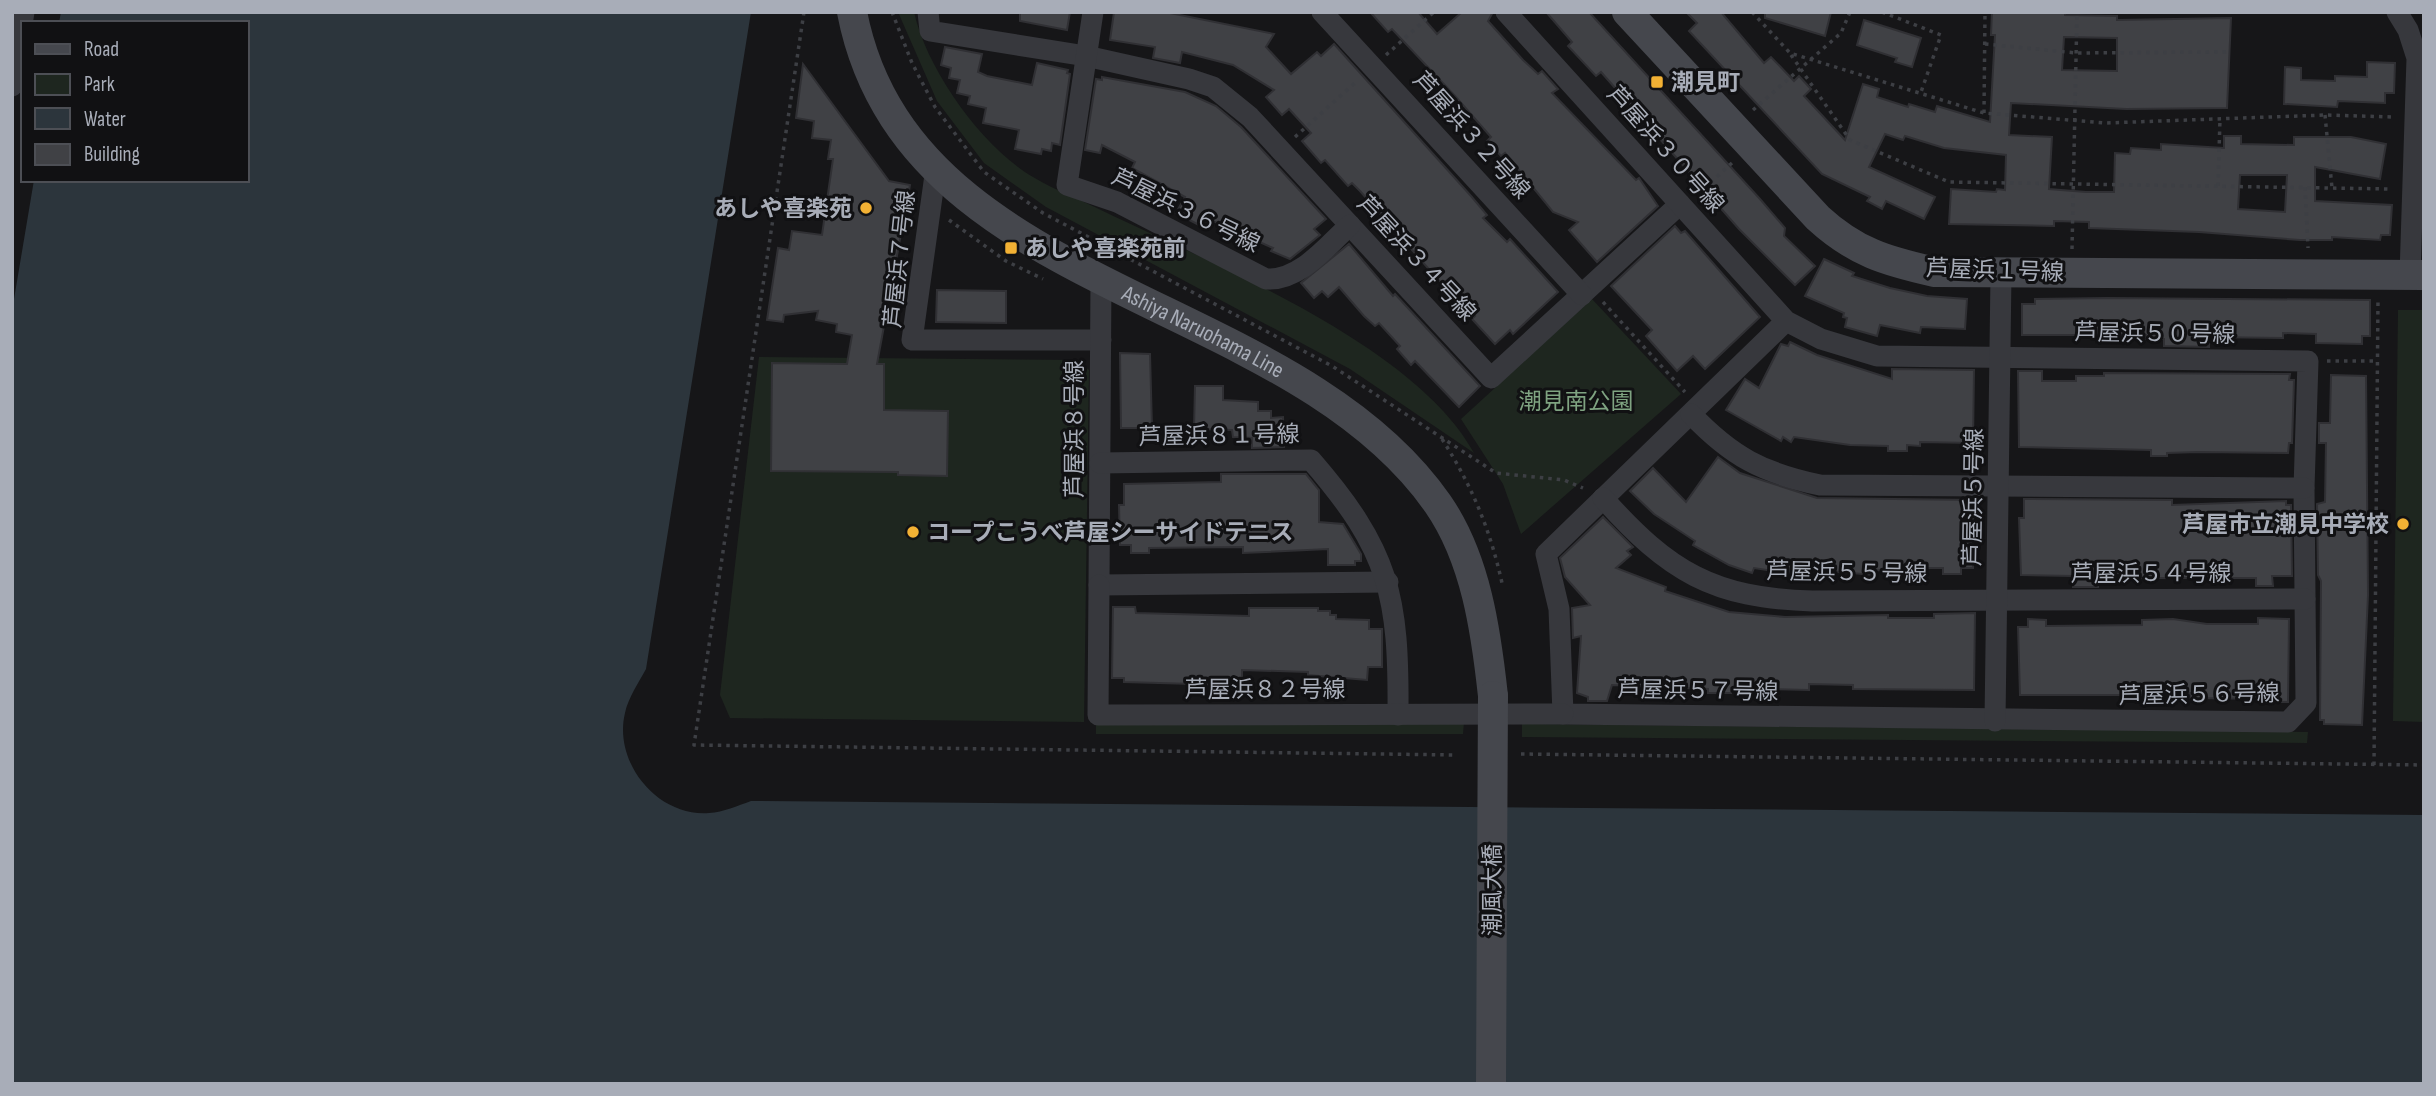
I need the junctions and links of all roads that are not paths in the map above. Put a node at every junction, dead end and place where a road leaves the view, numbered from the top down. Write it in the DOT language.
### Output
graph roads {
  1 [pos="852,12"];
  2 [pos="928,12"];
  3 [pos="1093,12"];
  4 [pos="1322,12"];
  5 [pos="1506,12"];
  6 [pos="1627,12"];
  7 [pos="2397,12"];
  8 [pos="21,30"];
  9 [pos="1086,57"];
  10 [pos="12,86"];
  11 [pos="936,168"];
  12 [pos="1682,206"];
  13 [pos="1350,225"];
  14 [pos="2001,274"];
  15 [pos="2417,275"];
  16 [pos="1101,278"];
  17 [pos="1586,291"];
  18 [pos="1786,321"];
  19 [pos="1101,340"];
  20 [pos="2001,357"];
  21 [pos="2308,361"];
  22 [pos="1695,411"];
  23 [pos="1100,463"];
  24 [pos="1999,486"];
  25 [pos="2304,488"];
  26 [pos="1603,498"];
  27 [pos="1388,582"];
  28 [pos="1099,586"];
  29 [pos="2305,599"];
  30 [pos="1998,600"];
  31 [pos="1493,696"];
  32 [pos="1563,714"];
  33 [pos="1398,715"];
  34 [pos="1995,721"];
  35 [pos="1491,1084"];
  1 -- 11 [label="main road, Ashiya Naruohama Line"];
  2 -- 9 [label="street, 芦屋浜３４号線"];
  3 -- 9 [label="street"];
  4 -- 17 [label="street, 芦屋浜３２号線"];
  5 -- 12 [label="street, 芦屋浜３０号線"];
  6 -- 14 [label="main road, 芦屋浜１号線"];
  7 -- 15 [label="street"];
  8 -- 10 [label="street"];
  9 -- 13 [label="street, 芦屋浜３４号線"];
  9 -- 13 [label="street, 芦屋浜３６号線"];
  11 -- 16 [label="main road, Ashiya Naruohama Line"];
  11 -- 19 [label="street, 芦屋浜７号線"];
  12 -- 17 [label="street, 芦屋浜３４号線"];
  12 -- 18 [label="street, 芦屋浜３０号線"];
  13 -- 17 [label="street, 芦屋浜３４号線"];
  14 -- 15 [label="main road, 芦屋浜１号線"];
  14 -- 20 [label="street, 芦屋浜５号線"];
  16 -- 19 [label="street, 芦屋浜８号線"];
  16 -- 31 [label="main road, Ashiya Naruohama Line"];
  18 -- 20 [label="street, 芦屋浜５０号線"];
  18 -- 22 [label="street"];
  19 -- 23 [label="street, 芦屋浜８号線"];
  20 -- 21 [label="street, 芦屋浜５０号線"];
  20 -- 24 [label="street, 芦屋浜５号線"];
  21 -- 25 [label="street, 芦屋浜５６号線"];
  22 -- 24 [label="street"];
  22 -- 26 [label="street"];
  23 -- 27 [label="street, 芦屋浜８１号線"];
  23 -- 28 [label="street, 芦屋浜８号線"];
  24 -- 25 [label="street"];
  24 -- 30 [label="street, 芦屋浜５号線"];
  25 -- 29 [label="street, 芦屋浜５６号線"];
  26 -- 30 [label="street, 芦屋浜５５号線"];
  26 -- 32 [label="street"];
  27 -- 28 [label="street"];
  27 -- 33 [label="street, 芦屋浜８１号線"];
  28 -- 33 [label="street, 芦屋浜８２号線"];
  29 -- 30 [label="street, 芦屋浜５４号線"];
  29 -- 34 [label="street, 芦屋浜５６号線"];
  30 -- 34 [label="street, 芦屋浜５号線"];
  31 -- 35 [label="main road, 潮風大橋, bridge"];
  32 -- 33 [label="street, 芦屋浜８２号線"];
  32 -- 34 [label="street, 芦屋浜５７号線"];
}
